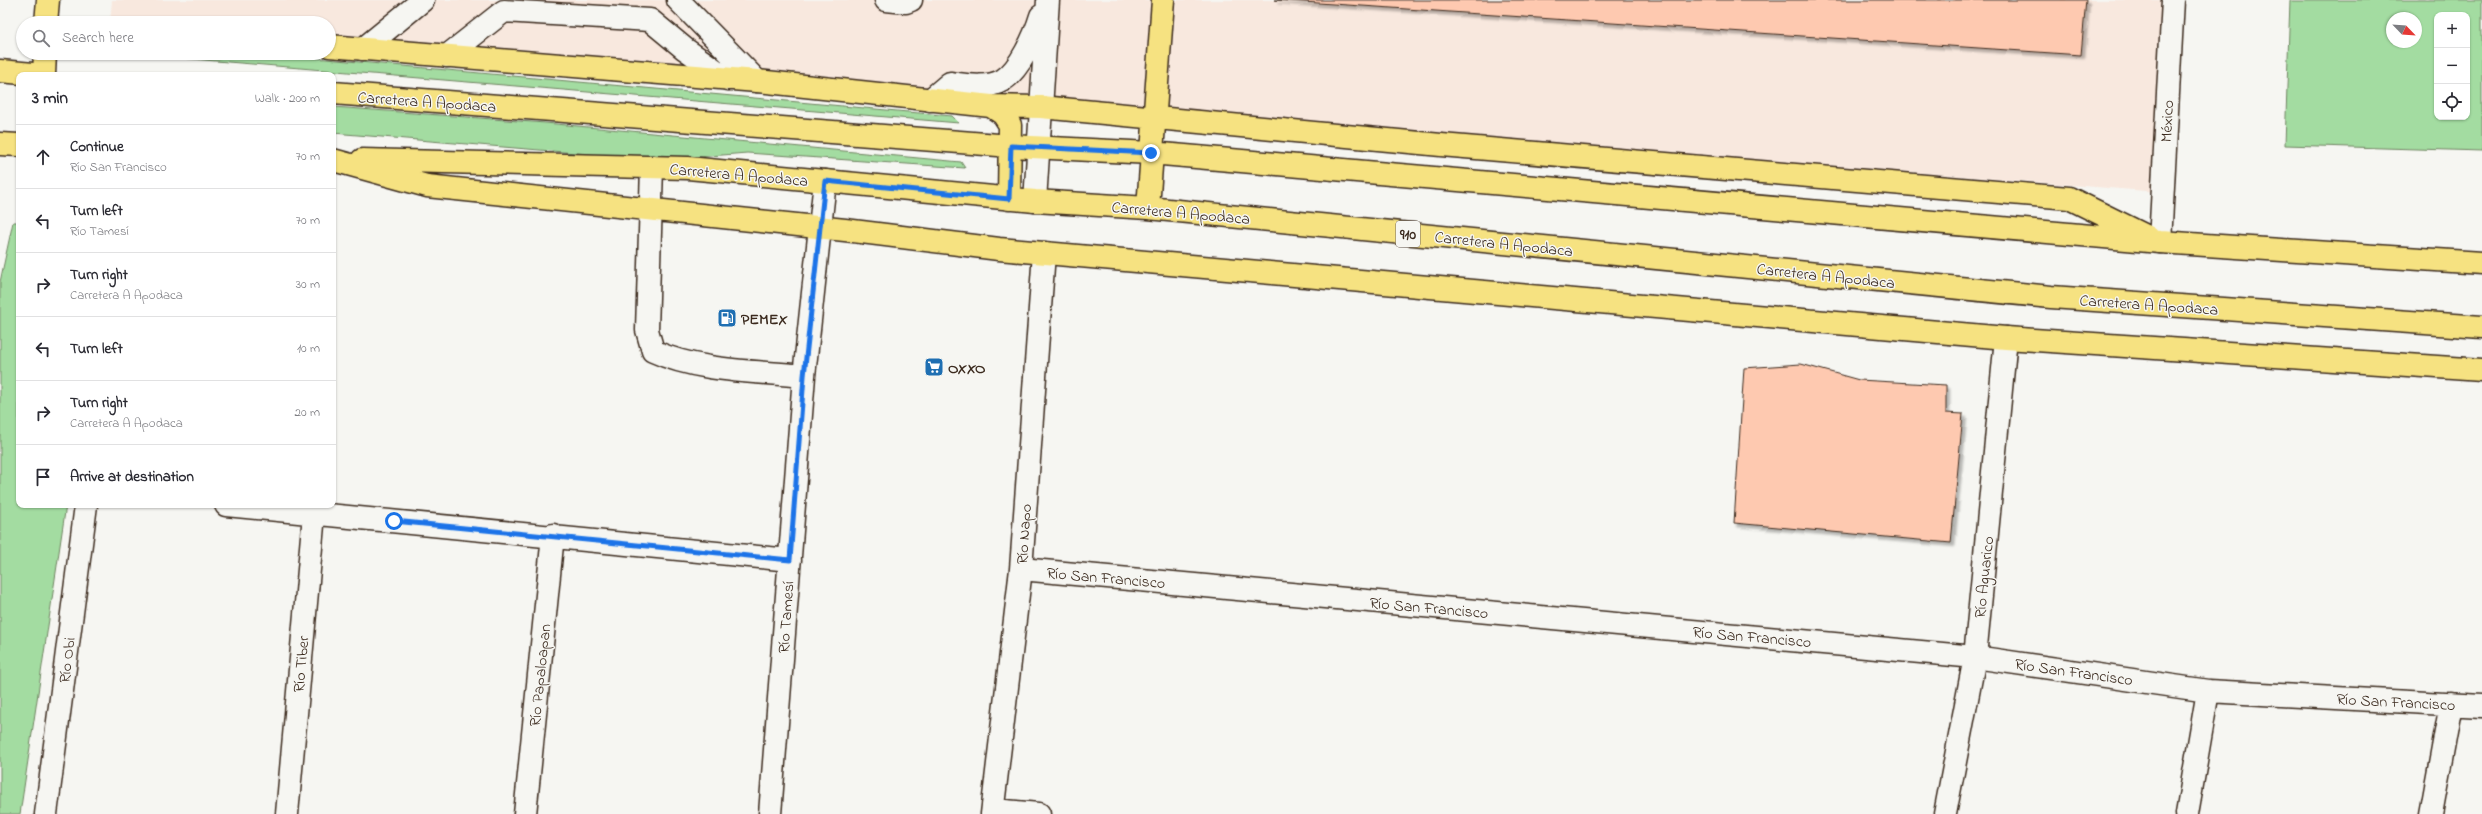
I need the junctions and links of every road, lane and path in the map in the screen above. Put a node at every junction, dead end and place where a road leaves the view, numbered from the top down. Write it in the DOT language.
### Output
graph roads {
  1 [pos="423,0"];
  2 [pos="678,0"];
  3 [pos="886,0"];
  4 [pos="911,0"];
  5 [pos="1047,0"];
  6 [pos="1163,0"];
  7 [pos="2173,0"];
  8 [pos="336,47"];
  9 [pos="363,49"];
  10 [pos="447,56"];
  11 [pos="45,60"];
  12 [pos="0,71"];
  13 [pos="16,72"];
  14 [pos="44,72"];
  15 [pos="728,79"];
  16 [pos="757,81"];
  17 [pos="336,94"];
  18 [pos="930,100"];
  19 [pos="992,106"];
  20 [pos="1041,107"];
  21 [pos="1154,119"];
  22 [pos="0,144"];
  23 [pos="16,145"];
  24 [pos="1011,146"];
  25 [pos="1038,147"];
  26 [pos="1151,153"];
  27 [pos="336,160"];
  28 [pos="336,161"];
  29 [pos="652,167"];
  30 [pos="825,181"];
  31 [pos="1009,199"];
  32 [pos="1035,201"];
  33 [pos="1148,208"];
  34 [pos="651,210"];
  35 [pos="820,229"];
  36 [pos="2160,242"];
  37 [pos="1044,253"];
  38 [pos="2482,263"];
  39 [pos="2482,327"];
  40 [pos="2006,338"];
  41 [pos="2482,370"];
  42 [pos="804,376"];
  43 [pos="86,508"];
  44 [pos="255,508"];
  45 [pos="314,514"];
  46 [pos="553,535"];
  47 [pos="790,560"];
  48 [pos="1021,569"];
  49 [pos="1975,657"];
  50 [pos="2208,691"];
  51 [pos="2451,704"];
  52 [pos="2482,706"];
  53 [pos="992,812"];
  54 [pos="46,814"];
  55 [pos="287,814"];
  56 [pos="525,814"];
  57 [pos="770,814"];
  58 [pos="1040,814"];
  59 [pos="1945,814"];
  60 [pos="2187,814"];
  61 [pos="2431,814"];
  1 -- 9 [label="street"];
  2 -- 16 [label="street"];
  3 -- 4 [label="street"];
  5 -- 18 [label="street"];
  5 -- 20 [label="street"];
  6 -- 21 [label="main road"];
  7 -- 36 [label="street, México"];
  8 -- 9 [label="main road"];
  9 -- 10 [label="main road"];
  10 -- 15 [label="main road"];
  10 -- 15 [label="street"];
  11 -- 14 [label="main road"];
  12 -- 13 [label="main road"];
  15 -- 16 [label="main road"];
  16 -- 18 [label="main road"];
  17 -- 24 [label="main road, Carretera A Apodaca"];
  18 -- 19 [label="main road"];
  19 -- 20 [label="main road"];
  19 -- 24 [label="main road"];
  20 -- 21 [label="main road"];
  20 -- 25 [label="street"];
  21 -- 26 [label="main road"];
  21 -- 36 [label="main road"];
  22 -- 23 [label="main road"];
  24 -- 25 [label="main road, Carretera A Apodaca"];
  24 -- 31 [label="main road"];
  25 -- 26 [label="main road, Carretera A Apodaca"];
  25 -- 32 [label="street"];
  26 -- 33 [label="main road"];
  26 -- 36 [label="main road, Carretera A Apodaca"];
  27 -- 29 [label="main road, Carretera A Apodaca / 910"];
  28 -- 34 [label="main road"];
  29 -- 30 [label="main road, Carretera A Apodaca / 910"];
  29 -- 34 [label="street"];
  30 -- 31 [label="main road, Carretera A Apodaca / 910"];
  30 -- 35 [label="street, Río Tamesí"];
  31 -- 32 [label="main road, Carretera A Apodaca / 910"];
  32 -- 33 [label="main road, Carretera A Apodaca / 910"];
  33 -- 39 [label="main road, Carretera A Apodaca / 910"];
  34 -- 35 [label="main road"];
  34 -- 42 [label="street"];
  35 -- 37 [label="main road"];
  35 -- 42 [label="street, Río Tamesí"];
  36 -- 38 [label="main road, Carretera A Apodaca"];
  37 -- 40 [label="main road"];
  37 -- 48 [label="street, Río Napo"];
  40 -- 41 [label="main road"];
  40 -- 49 [label="street, Río Aguarico"];
  42 -- 47 [label="street, Río Tamesí"];
  43 -- 54 [label="street, Río Obi"];
  44 -- 45 [label="street"];
  45 -- 46 [label="street"];
  45 -- 55 [label="street, Río Tiber"];
  46 -- 47 [label="street"];
  46 -- 56 [label="street, Río Papaloapan"];
  47 -- 57 [label="street, Río Tamesí"];
  48 -- 49 [label="street, Río San Francisco"];
  48 -- 53 [label="street, Río Napo"];
  49 -- 50 [label="street, Río San Francisco"];
  49 -- 59 [label="street, Río Aguarico"];
  50 -- 51 [label="street, Río San Francisco"];
  50 -- 60 [label="street"];
  51 -- 52 [label="street, Río San Francisco"];
  51 -- 61 [label="street"];
  53 -- 58 [label="street"];
}
